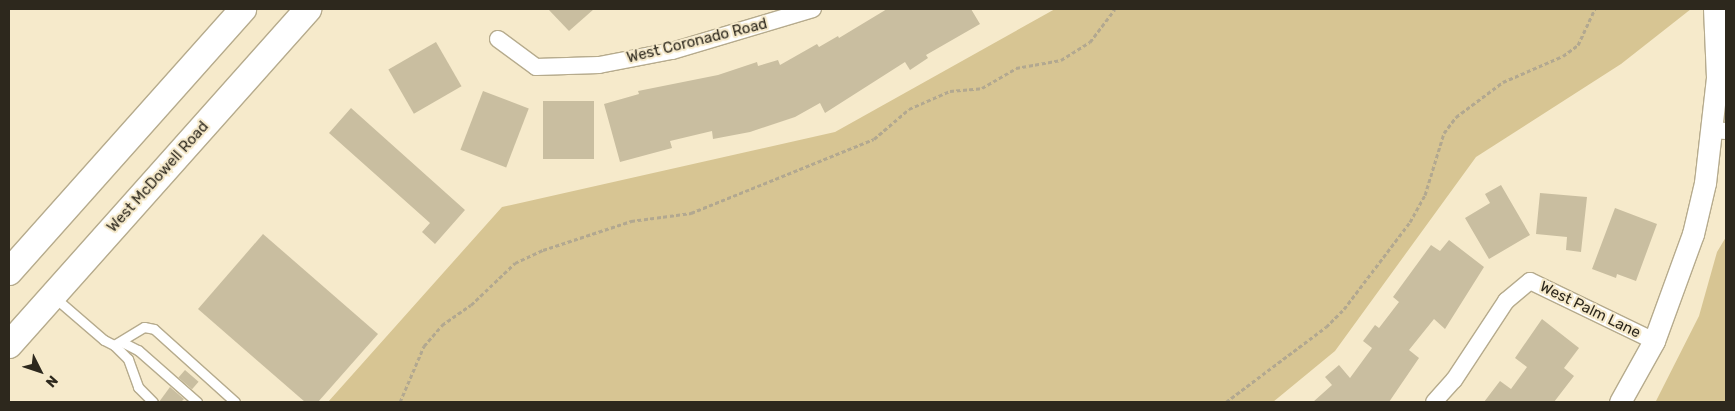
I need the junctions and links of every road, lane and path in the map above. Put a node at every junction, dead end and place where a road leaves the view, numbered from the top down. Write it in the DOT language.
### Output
graph roads {
  1 [pos="243,9"];
  2 [pos="308,9"];
  3 [pos="813,9"];
  4 [pos="1115,9"];
  5 [pos="1595,9"];
  6 [pos="1714,9"];
  7 [pos="774,15"];
  8 [pos="498,39"];
  9 [pos="1719,130"];
  10 [pos="9,272"];
  11 [pos="53,296"];
  12 [pos="1654,341"];
  13 [pos="118,343"];
  14 [pos="9,345"];
  15 [pos="153,402"];
  16 [pos="197,402"];
  17 [pos="235,402"];
  18 [pos="400,402"];
  19 [pos="1226,402"];
  20 [pos="1434,402"];
  21 [pos="1620,402"];
  1 -- 10 [label="main road"];
  2 -- 11 [label="main road, West McDowell Road"];
  3 -- 7 [label="street, West Coronado Road"];
  4 -- 18 [label="path"];
  5 -- 19 [label="path"];
  6 -- 9 [label="street"];
  7 -- 8 [label="street, West Coronado Road"];
  9 -- 12 [label="street"];
  11 -- 13 [label="lane"];
  11 -- 14 [label="main road, West McDowell Road"];
  12 -- 20 [label="street, West Palm Lane"];
  12 -- 21 [label="street"];
  13 -- 15 [label="lane"];
  13 -- 16 [label="lane"];
  13 -- 17 [label="lane"];
}
